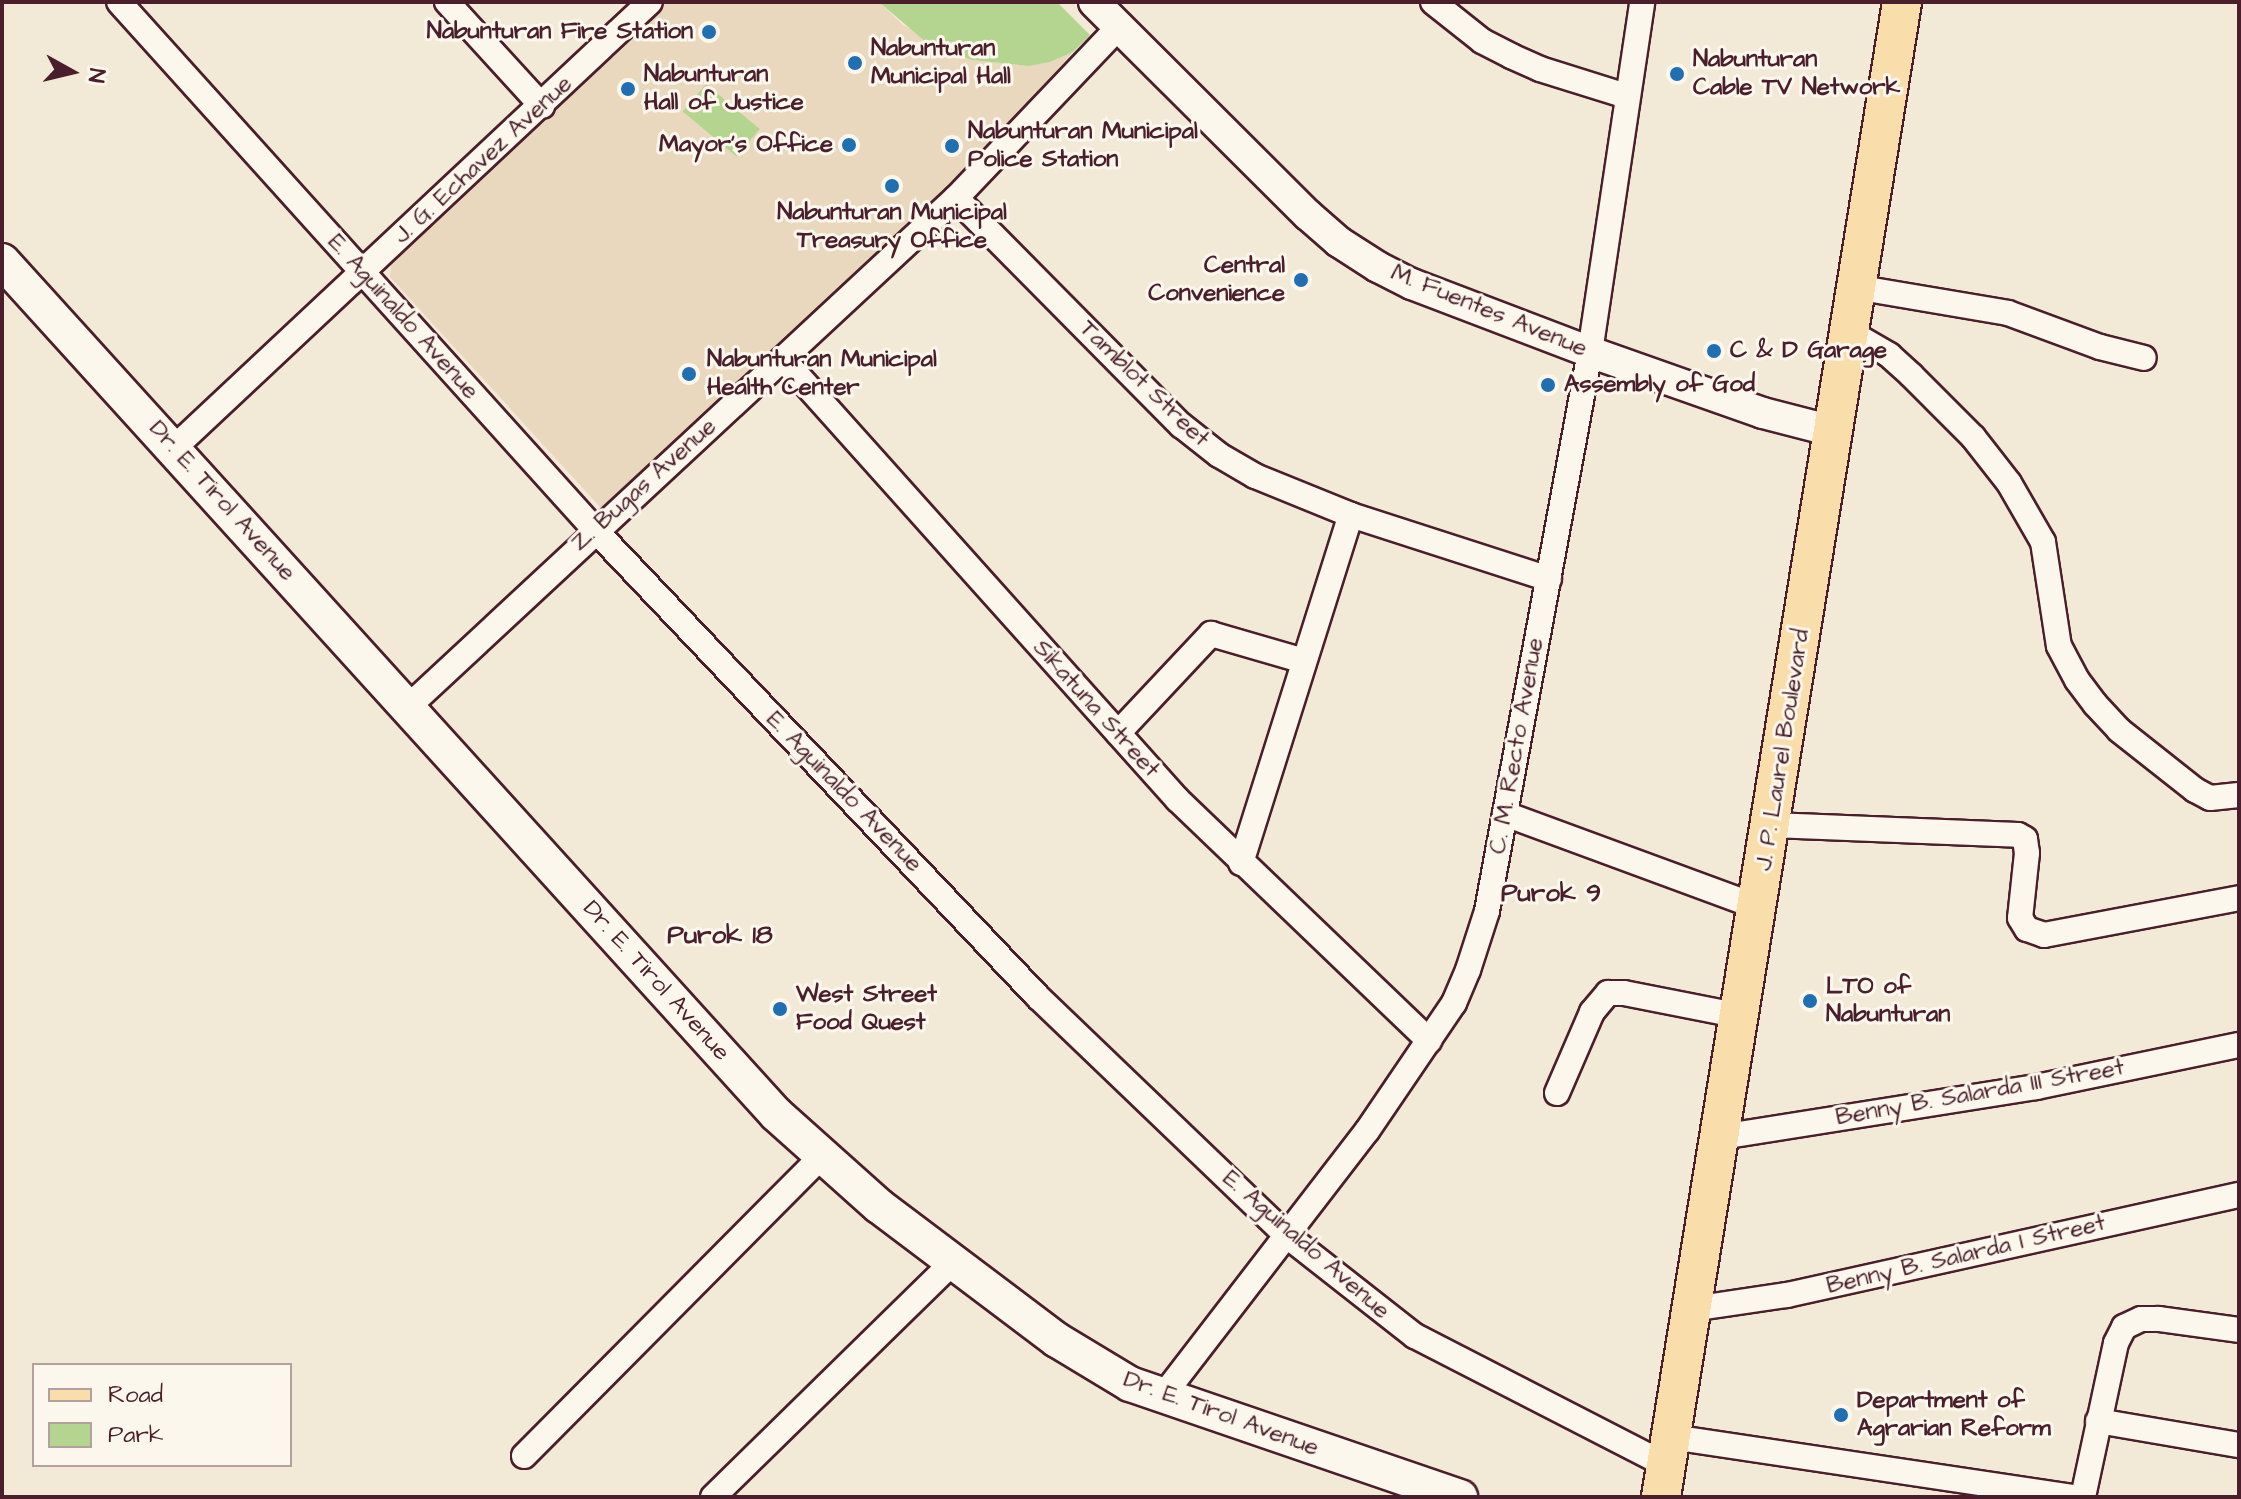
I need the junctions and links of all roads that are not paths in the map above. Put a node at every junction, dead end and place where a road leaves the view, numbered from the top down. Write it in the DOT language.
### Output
graph roads {
  1 [pos="119,2"];
  2 [pos="447,2"];
  3 [pos="650,2"];
  4 [pos="1094,2"];
  5 [pos="1433,2"];
  6 [pos="1642,2"];
  7 [pos="1902,2"];
  8 [pos="1119,27"];
  9 [pos="1626,96"];
  10 [pos="542,106"];
  11 [pos="956,198"];
  12 [pos="2,261"];
  13 [pos="363,273"];
  14 [pos="1855,287"];
  15 [pos="1848,331"];
  16 [pos="1590,352"];
  17 [pos="2144,358"];
  18 [pos="783,359"];
  19 [pos="1833,431"];
  20 [pos="174,448"];
  21 [pos="1351,515"];
  22 [pos="595,530"];
  23 [pos="1549,579"];
  24 [pos="1304,661"];
  25 [pos="408,707"];
  26 [pos="1118,733"];
  27 [pos="2239,795"];
  28 [pos="1505,814"];
  29 [pos="1772,825"];
  30 [pos="1241,863"];
  31 [pos="2239,898"];
  32 [pos="1758,907"];
  33 [pos="1741,1016"];
  34 [pos="1429,1041"];
  35 [pos="2239,1045"];
  36 [pos="1557,1093"];
  37 [pos="1721,1137"];
  38 [pos="822,1156"];
  39 [pos="2239,1195"];
  40 [pos="1286,1235"];
  41 [pos="952,1263"];
  42 [pos="1692,1309"];
  43 [pos="2239,1330"];
  44 [pos="1162,1397"];
  45 [pos="2098,1421"];
  46 [pos="2239,1445"];
  47 [pos="524,1456"];
  48 [pos="1666,1466"];
  49 [pos="713,1497"];
  50 [pos="1460,1497"];
  51 [pos="2074,1497"];
  52 [pos="2083,1497"];
  1 -- 13 [label="street, E. Aguinaldo Avenue"];
  2 -- 10 [label="street"];
  3 -- 10 [label="street, J. G. Echavez Avenue"];
  4 -- 8 [label="street, M. Fuentes Avenue"];
  5 -- 9 [label="street"];
  6 -- 9 [label="street, C. M. Recto Avenue"];
  7 -- 14 [label="main road, J. P. Laurel Boulevard"];
  8 -- 11 [label="street, Z. Bugas Avenue"];
  8 -- 16 [label="street, M. Fuentes Avenue"];
  9 -- 16 [label="street, C. M. Recto Avenue"];
  10 -- 13 [label="street, J. G. Echavez Avenue"];
  11 -- 18 [label="street, Z. Bugas Avenue"];
  11 -- 21 [label="street, Tamblot Street"];
  12 -- 20 [label="main road, Dr. E. Tirol Avenue"];
  13 -- 20 [label="street, J. G. Echavez Avenue"];
  13 -- 22 [label="street, E. Aguinaldo Avenue"];
  14 -- 15 [label="main road, J. P. Laurel Boulevard"];
  14 -- 17 [label="street"];
  15 -- 19 [label="main road, J. P. Laurel Boulevard"];
  15 -- 27 [label="street"];
  16 -- 19 [label="street, M. Fuentes Avenue"];
  16 -- 23 [label="street, C. M. Recto Avenue"];
  18 -- 22 [label="street, Z. Bugas Avenue"];
  18 -- 26 [label="street, Sikatuna Street"];
  19 -- 29 [label="main road, J. P. Laurel Boulevard"];
  20 -- 25 [label="main road, Dr. E. Tirol Avenue"];
  21 -- 23 [label="street, Tamblot Street"];
  21 -- 24 [label="street"];
  22 -- 25 [label="street, Z. Bugas Avenue"];
  22 -- 40 [label="street, E. Aguinaldo Avenue"];
  23 -- 28 [label="street, C. M. Recto Avenue"];
  24 -- 26 [label="street"];
  24 -- 30 [label="street"];
  25 -- 38 [label="main road, Dr. E. Tirol Avenue"];
  26 -- 30 [label="street, Sikatuna Street"];
  28 -- 32 [label="street"];
  28 -- 34 [label="street, C. M. Recto Avenue"];
  29 -- 31 [label="street"];
  29 -- 32 [label="main road, J. P. Laurel Boulevard"];
  30 -- 34 [label="street, Sikatuna Street"];
  32 -- 33 [label="main road, J. P. Laurel Boulevard"];
  33 -- 36 [label="street"];
  33 -- 37 [label="main road, J. P. Laurel Boulevard"];
  34 -- 40 [label="street, C. M. Recto Avenue"];
  35 -- 37 [label="street, Benny B. Salarda III Street"];
  37 -- 42 [label="main road, J. P. Laurel Boulevard"];
  38 -- 41 [label="main road, Dr. E. Tirol Avenue"];
  38 -- 47 [label="street"];
  39 -- 42 [label="street, Benny B. Salarda I Street"];
  40 -- 44 [label="street, C. M. Recto Avenue"];
  40 -- 48 [label="street, E. Aguinaldo Avenue"];
  41 -- 44 [label="main road, Dr. E. Tirol Avenue"];
  41 -- 49 [label="street"];
  42 -- 48 [label="main road, J. P. Laurel Boulevard"];
  43 -- 45 [label="street"];
  44 -- 50 [label="main road, Dr. E. Tirol Avenue"];
  45 -- 46 [label="street"];
  45 -- 52 [label="street"];
  48 -- 51 [label="street, E. Aguinaldo Avenue"];
}
